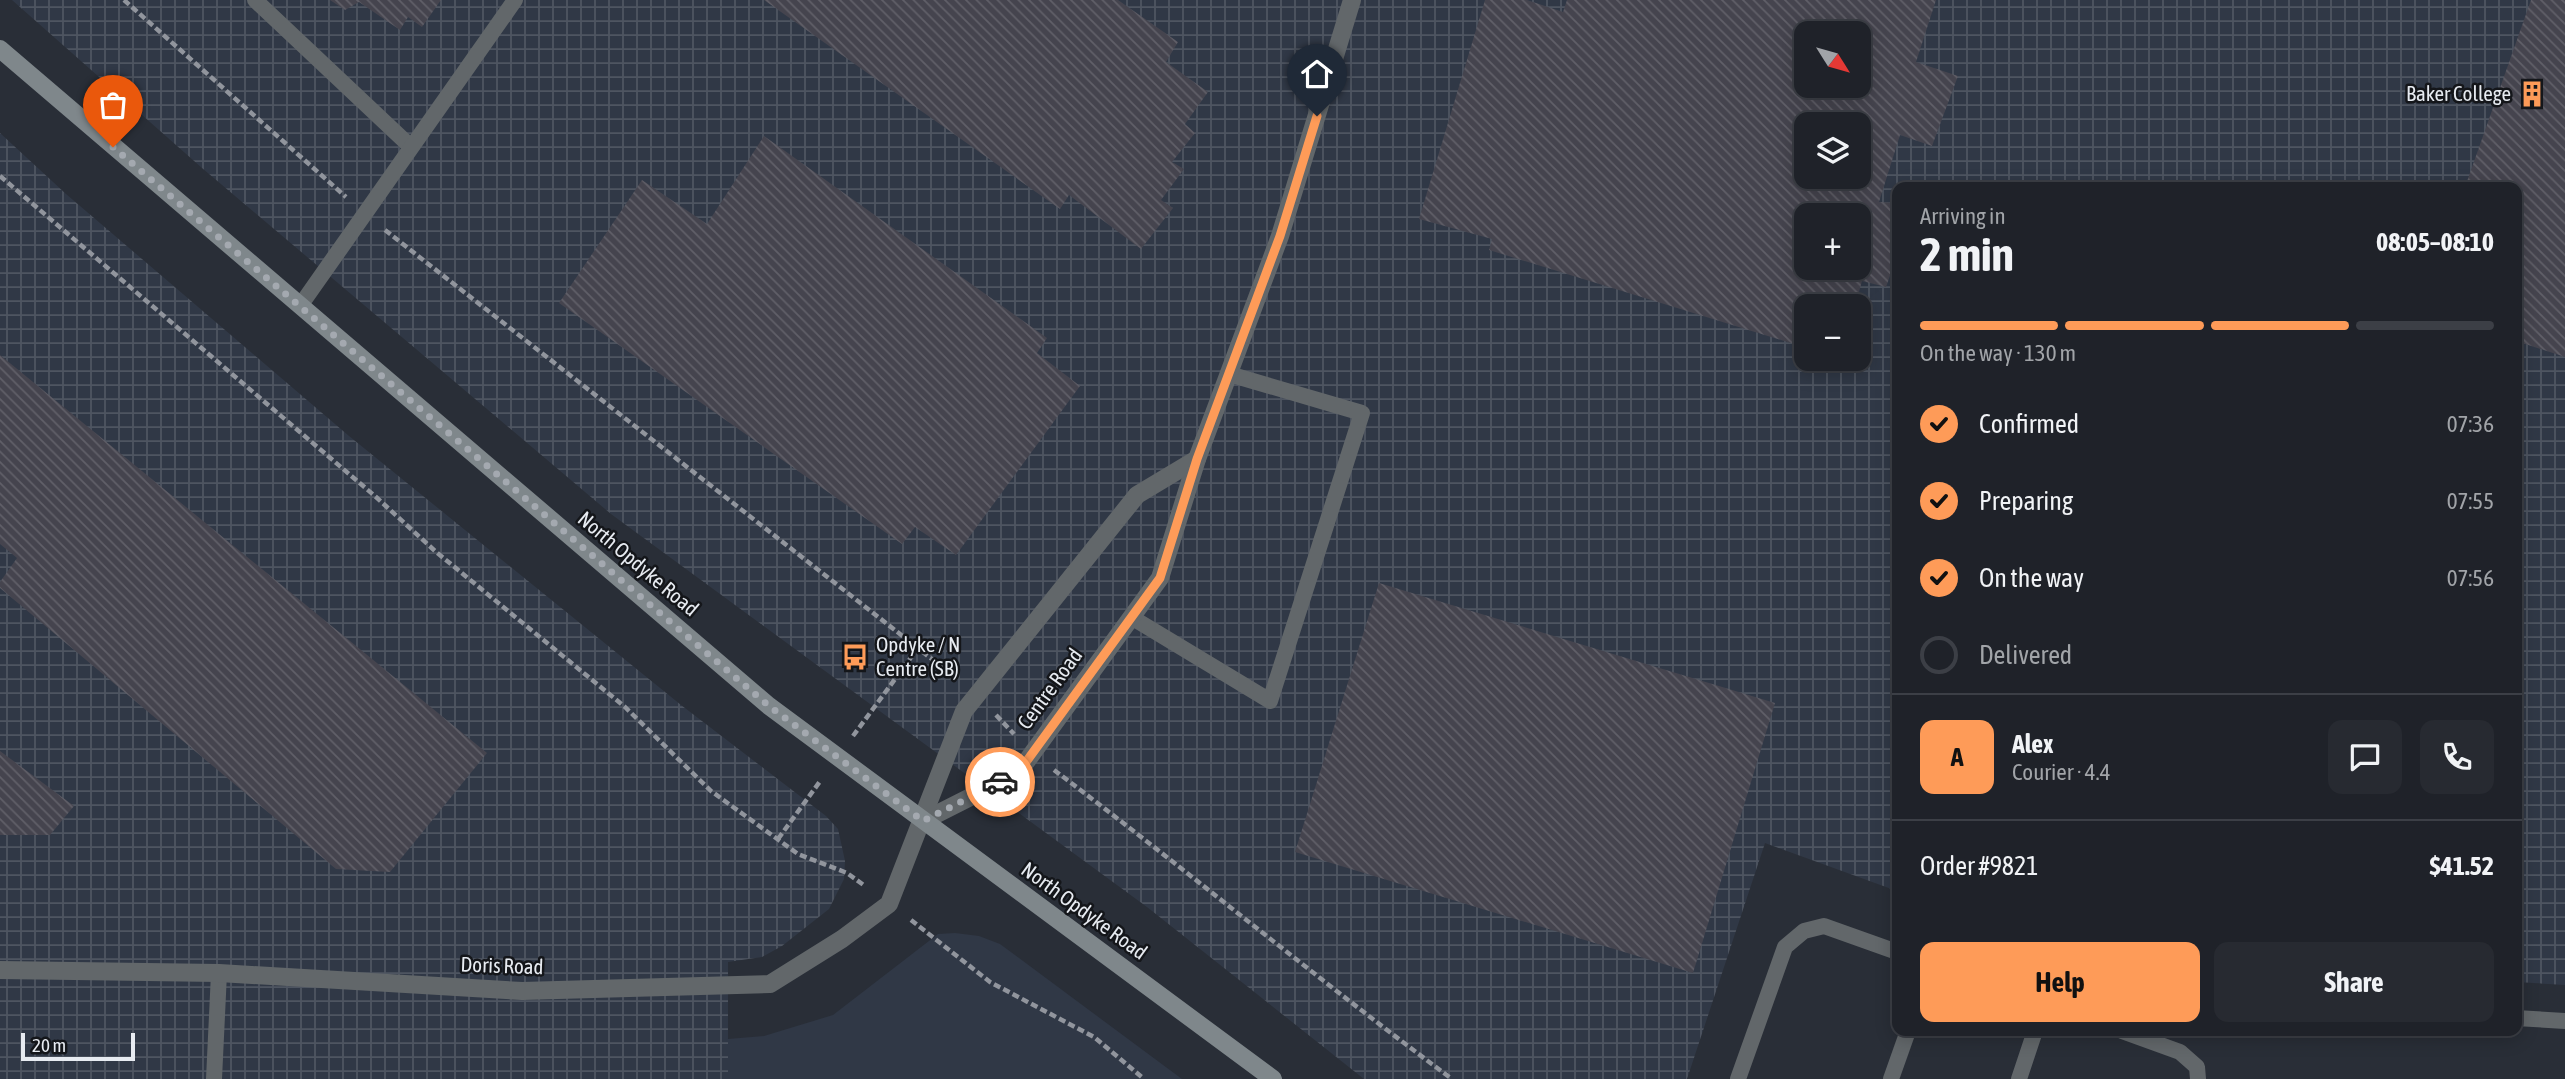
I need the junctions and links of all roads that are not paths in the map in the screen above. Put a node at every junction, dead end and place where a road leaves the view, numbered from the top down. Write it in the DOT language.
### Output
graph roads {
  1 [pos="256,0"];
  2 [pos="515,0"];
  3 [pos="1352,0"];
  4 [pos="0,49"];
  5 [pos="410,146"];
  6 [pos="300,306"];
  7 [pos="1229,374"];
  8 [pos="1197,459"];
  9 [pos="1131,617"];
  10 [pos="923,821"];
  11 [pos="1892,950"];
  12 [pos="0,970"];
  13 [pos="219,973"];
  14 [pos="2522,1018"];
  15 [pos="2565,1021"];
  16 [pos="1906,1036"];
  17 [pos="2033,1036"];
  18 [pos="2136,1036"];
  19 [pos="214,1079"];
  20 [pos="1273,1079"];
  21 [pos="1738,1079"];
  22 [pos="1891,1079"];
  23 [pos="2019,1079"];
  24 [pos="2198,1079"];
  1 -- 5 [label="lane"];
  2 -- 5 [label="lane"];
  3 -- 7 [label="street, Centre Road"];
  4 -- 6 [label="main road, North Opdyke Road"];
  5 -- 6 [label="lane"];
  6 -- 10 [label="main road, North Opdyke Road"];
  7 -- 8 [label="street, Centre Road"];
  7 -- 9 [label="lane"];
  8 -- 9 [label="street, Centre Road"];
  8 -- 10 [label="street"];
  9 -- 10 [label="street, Centre Road"];
  10 -- 13 [label="street, Doris Road"];
  10 -- 20 [label="main road, North Opdyke Road"];
  11 -- 21 [label="lane"];
  12 -- 13 [label="street, Doris Road"];
  13 -- 19 [label="lane"];
  14 -- 15 [label="lane"];
  16 -- 22 [label="lane"];
  17 -- 23 [label="lane"];
  18 -- 24 [label="lane"];
}
